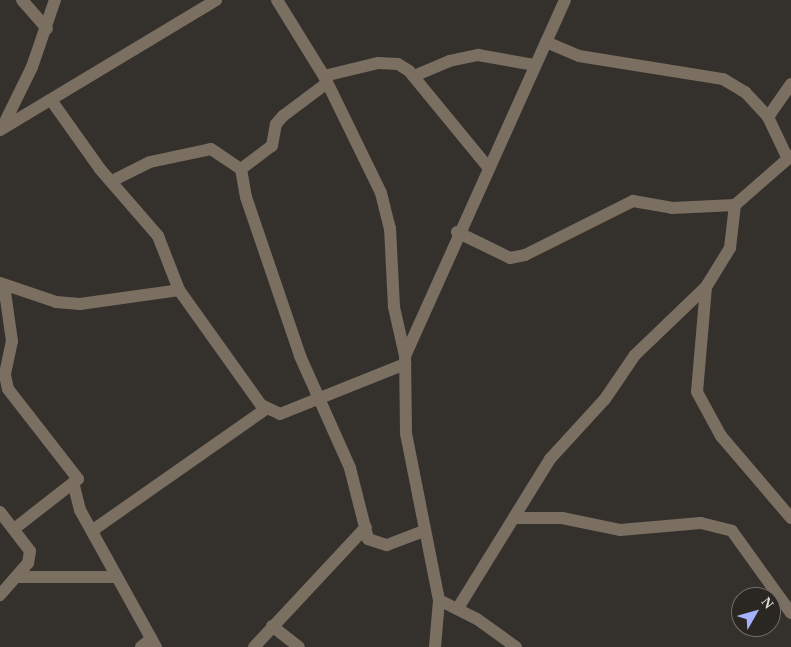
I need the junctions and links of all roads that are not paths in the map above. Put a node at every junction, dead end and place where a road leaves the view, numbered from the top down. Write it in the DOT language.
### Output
graph roads {
  1 [pos="22,0"];
  2 [pos="55,0"];
  3 [pos="216,0"];
  4 [pos="277,0"];
  5 [pos="565,0"];
  6 [pos="47,29"];
  7 [pos="546,42"];
  8 [pos="535,65"];
  9 [pos="414,76"];
  10 [pos="326,79"];
  11 [pos="791,84"];
  12 [pos="51,100"];
  13 [pos="768,116"];
  14 [pos="1,129"];
  15 [pos="789,156"];
  16 [pos="487,166"];
  17 [pos="241,168"];
  18 [pos="112,181"];
  19 [pos="735,205"];
  20 [pos="457,232"];
  21 [pos="2,284"];
  22 [pos="706,287"];
  23 [pos="179,290"];
  24 [pos="405,360"];
  25 [pos="317,398"];
  26 [pos="266,409"];
  27 [pos="74,486"];
  28 [pos="0,512"];
  29 [pos="515,518"];
  30 [pos="791,518"];
  31 [pos="366,527"];
  32 [pos="14,529"];
  33 [pos="93,530"];
  34 [pos="423,531"];
  35 [pos="18,577"];
  36 [pos="117,578"];
  37 [pos="0,595"];
  38 [pos="439,600"];
  39 [pos="458,608"];
  40 [pos="791,613"];
  41 [pos="272,626"];
  42 [pos="150,644"];
  43 [pos="254,647"];
  44 [pos="299,647"];
  45 [pos="435,647"];
  46 [pos="516,647"];
  1 -- 6 [label="street"];
  2 -- 6 [label="street"];
  3 -- 12 [label="street"];
  4 -- 10 [label="street"];
  5 -- 7 [label="street"];
  6 -- 14 [label="street"];
  7 -- 8 [label="street"];
  7 -- 13 [label="street"];
  8 -- 9 [label="street"];
  8 -- 16 [label="street"];
  9 -- 10 [label="street"];
  9 -- 16 [label="street"];
  10 -- 17 [label="street"];
  10 -- 24 [label="street"];
  11 -- 13 [label="street"];
  12 -- 14 [label="street"];
  12 -- 18 [label="street"];
  13 -- 15 [label="street"];
  15 -- 19 [label="street"];
  16 -- 20 [label="street"];
  17 -- 18 [label="street"];
  17 -- 25 [label="street"];
  18 -- 23 [label="street"];
  19 -- 20 [label="street"];
  19 -- 22 [label="street"];
  20 -- 24 [label="street"];
  21 -- 23 [label="street"];
  21 -- 27 [label="street"];
  22 -- 29 [label="street"];
  22 -- 30 [label="street"];
  23 -- 26 [label="street"];
  24 -- 25 [label="street"];
  24 -- 34 [label="street"];
  25 -- 26 [label="street"];
  25 -- 31 [label="street"];
  26 -- 33 [label="street"];
  27 -- 32 [label="street"];
  27 -- 33 [label="street"];
  28 -- 32 [label="street"];
  29 -- 39 [label="street"];
  29 -- 40 [label="street"];
  31 -- 34 [label="street"];
  31 -- 41 [label="street"];
  32 -- 35 [label="street"];
  33 -- 36 [label="street"];
  34 -- 38 [label="street"];
  35 -- 36 [label="street"];
  35 -- 37 [label="street"];
  36 -- 42 [label="street"];
  38 -- 39 [label="street"];
  38 -- 45 [label="street"];
  39 -- 46 [label="street"];
  41 -- 43 [label="street"];
  41 -- 44 [label="street"];
}
